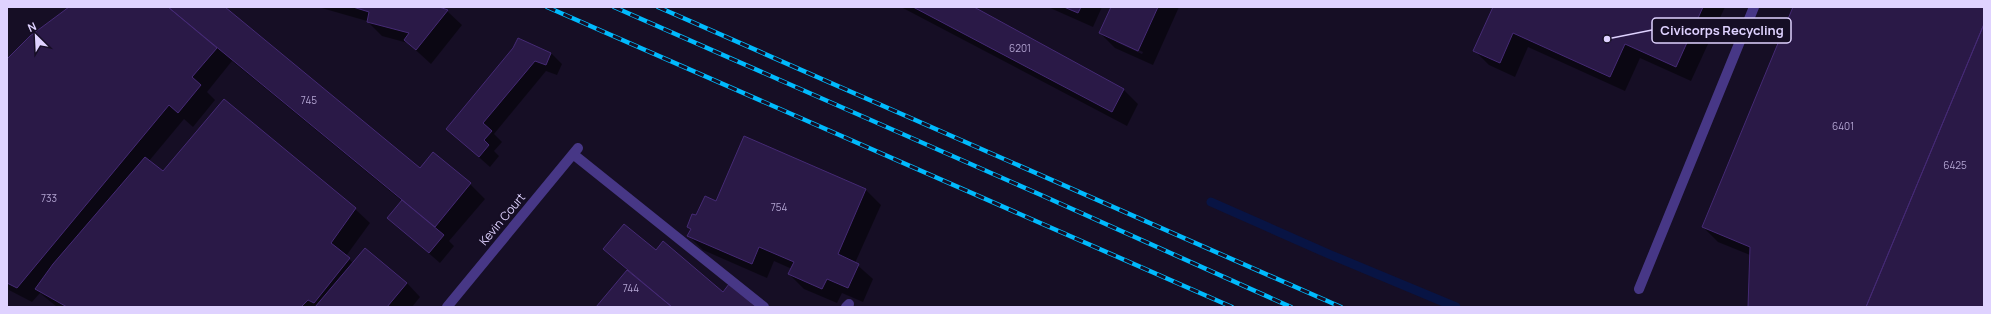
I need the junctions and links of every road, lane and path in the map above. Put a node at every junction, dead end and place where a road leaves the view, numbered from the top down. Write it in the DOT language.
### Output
graph roads {
  1 [pos="1754,7"];
  2 [pos="1639,289"];
  3 [pos="447,307"];
  4 [pos="764,307"];
  1 -- 2 [label="street"];
  3 -- 4 [label="street, Kevin Court"];
}
